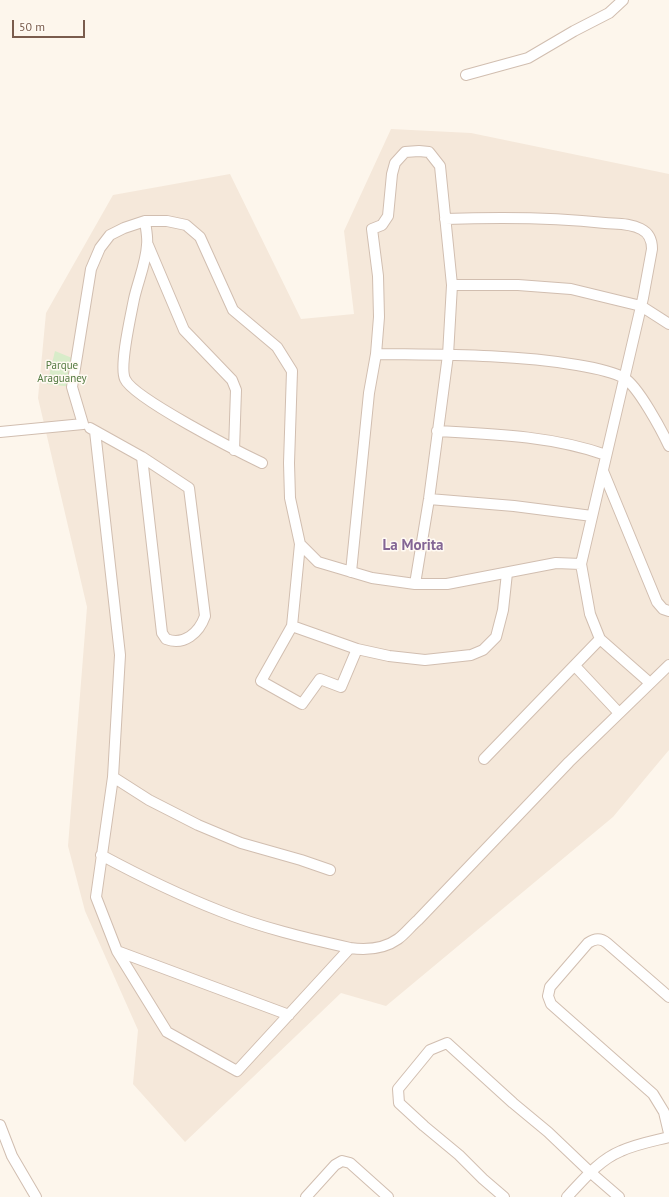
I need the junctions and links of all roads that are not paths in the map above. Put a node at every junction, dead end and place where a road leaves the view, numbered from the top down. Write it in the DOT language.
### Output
graph roads {
  1 [pos="623,0"];
  2 [pos="466,75"];
  3 [pos="445,219"];
  4 [pos="145,221"];
  5 [pos="148,245"];
  6 [pos="452,285"];
  7 [pos="641,306"];
  8 [pos="669,324"];
  9 [pos="376,354"];
  10 [pos="448,355"];
  11 [pos="624,378"];
  12 [pos="83,424"];
  13 [pos="95,431"];
  14 [pos="437,431"];
  15 [pos="0,432"];
  16 [pos="669,446"];
  17 [pos="234,450"];
  18 [pos="606,455"];
  19 [pos="142,457"];
  20 [pos="262,463"];
  21 [pos="603,471"];
  22 [pos="429,499"];
  23 [pos="592,516"];
  24 [pos="300,544"];
  25 [pos="581,564"];
  26 [pos="351,572"];
  27 [pos="507,573"];
  28 [pos="415,584"];
  29 [pos="669,612"];
  30 [pos="292,626"];
  31 [pos="600,639"];
  32 [pos="357,649"];
  33 [pos="669,665"];
  34 [pos="575,666"];
  35 [pos="650,683"];
  36 [pos="619,713"];
  37 [pos="484,759"];
  38 [pos="113,777"];
  39 [pos="101,855"];
  40 [pos="330,870"];
  41 [pos="350,948"];
  42 [pos="117,951"];
  43 [pos="669,997"];
  44 [pos="289,1015"];
  45 [pos="0,1125"];
  46 [pos="669,1133"];
  47 [pos="669,1137"];
  48 [pos="590,1172"];
  49 [pos="36,1197"];
  50 [pos="306,1197"];
  51 [pos="388,1197"];
  52 [pos="504,1197"];
  53 [pos="567,1197"];
  54 [pos="619,1197"];
  1 -- 2 [label="street"];
  3 -- 6 [label="street"];
  3 -- 7 [label="street"];
  3 -- 9 [label="street"];
  4 -- 5 [label="street"];
  4 -- 12 [label="street"];
  4 -- 24 [label="street"];
  5 -- 17 [label="street"];
  5 -- 17 [label="street"];
  6 -- 7 [label="street"];
  6 -- 10 [label="street"];
  7 -- 8 [label="street"];
  7 -- 11 [label="street"];
  9 -- 10 [label="street"];
  9 -- 26 [label="street"];
  10 -- 11 [label="street"];
  10 -- 14 [label="street"];
  11 -- 16 [label="street"];
  11 -- 18 [label="street"];
  12 -- 13 [label="street"];
  12 -- 15 [label="street"];
  13 -- 19 [label="street"];
  13 -- 38 [label="street"];
  14 -- 18 [label="street"];
  14 -- 22 [label="street"];
  17 -- 20 [label="street"];
  18 -- 21 [label="street"];
  19 -- 19 [label="street"];
  21 -- 23 [label="street"];
  21 -- 29 [label="street"];
  22 -- 23 [label="street"];
  22 -- 28 [label="street"];
  23 -- 25 [label="street"];
  24 -- 26 [label="street"];
  24 -- 30 [label="street"];
  25 -- 27 [label="street"];
  25 -- 31 [label="street"];
  26 -- 28 [label="street"];
  27 -- 28 [label="street"];
  27 -- 32 [label="street"];
  30 -- 32 [label="street"];
  30 -- 32 [label="street"];
  31 -- 34 [label="street"];
  31 -- 35 [label="street"];
  33 -- 35 [label="street"];
  34 -- 36 [label="street"];
  34 -- 37 [label="street"];
  35 -- 36 [label="street"];
  36 -- 41 [label="street"];
  38 -- 39 [label="street"];
  38 -- 40 [label="street"];
  39 -- 41 [label="street"];
  39 -- 42 [label="street"];
  41 -- 44 [label="street"];
  42 -- 44 [label="street"];
  42 -- 44 [label="street"];
  43 -- 46 [label="street"];
  45 -- 49 [label="street"];
  47 -- 48 [label="street"];
  48 -- 52 [label="street"];
  48 -- 53 [label="street"];
  48 -- 54 [label="street"];
  50 -- 51 [label="street"];
}
